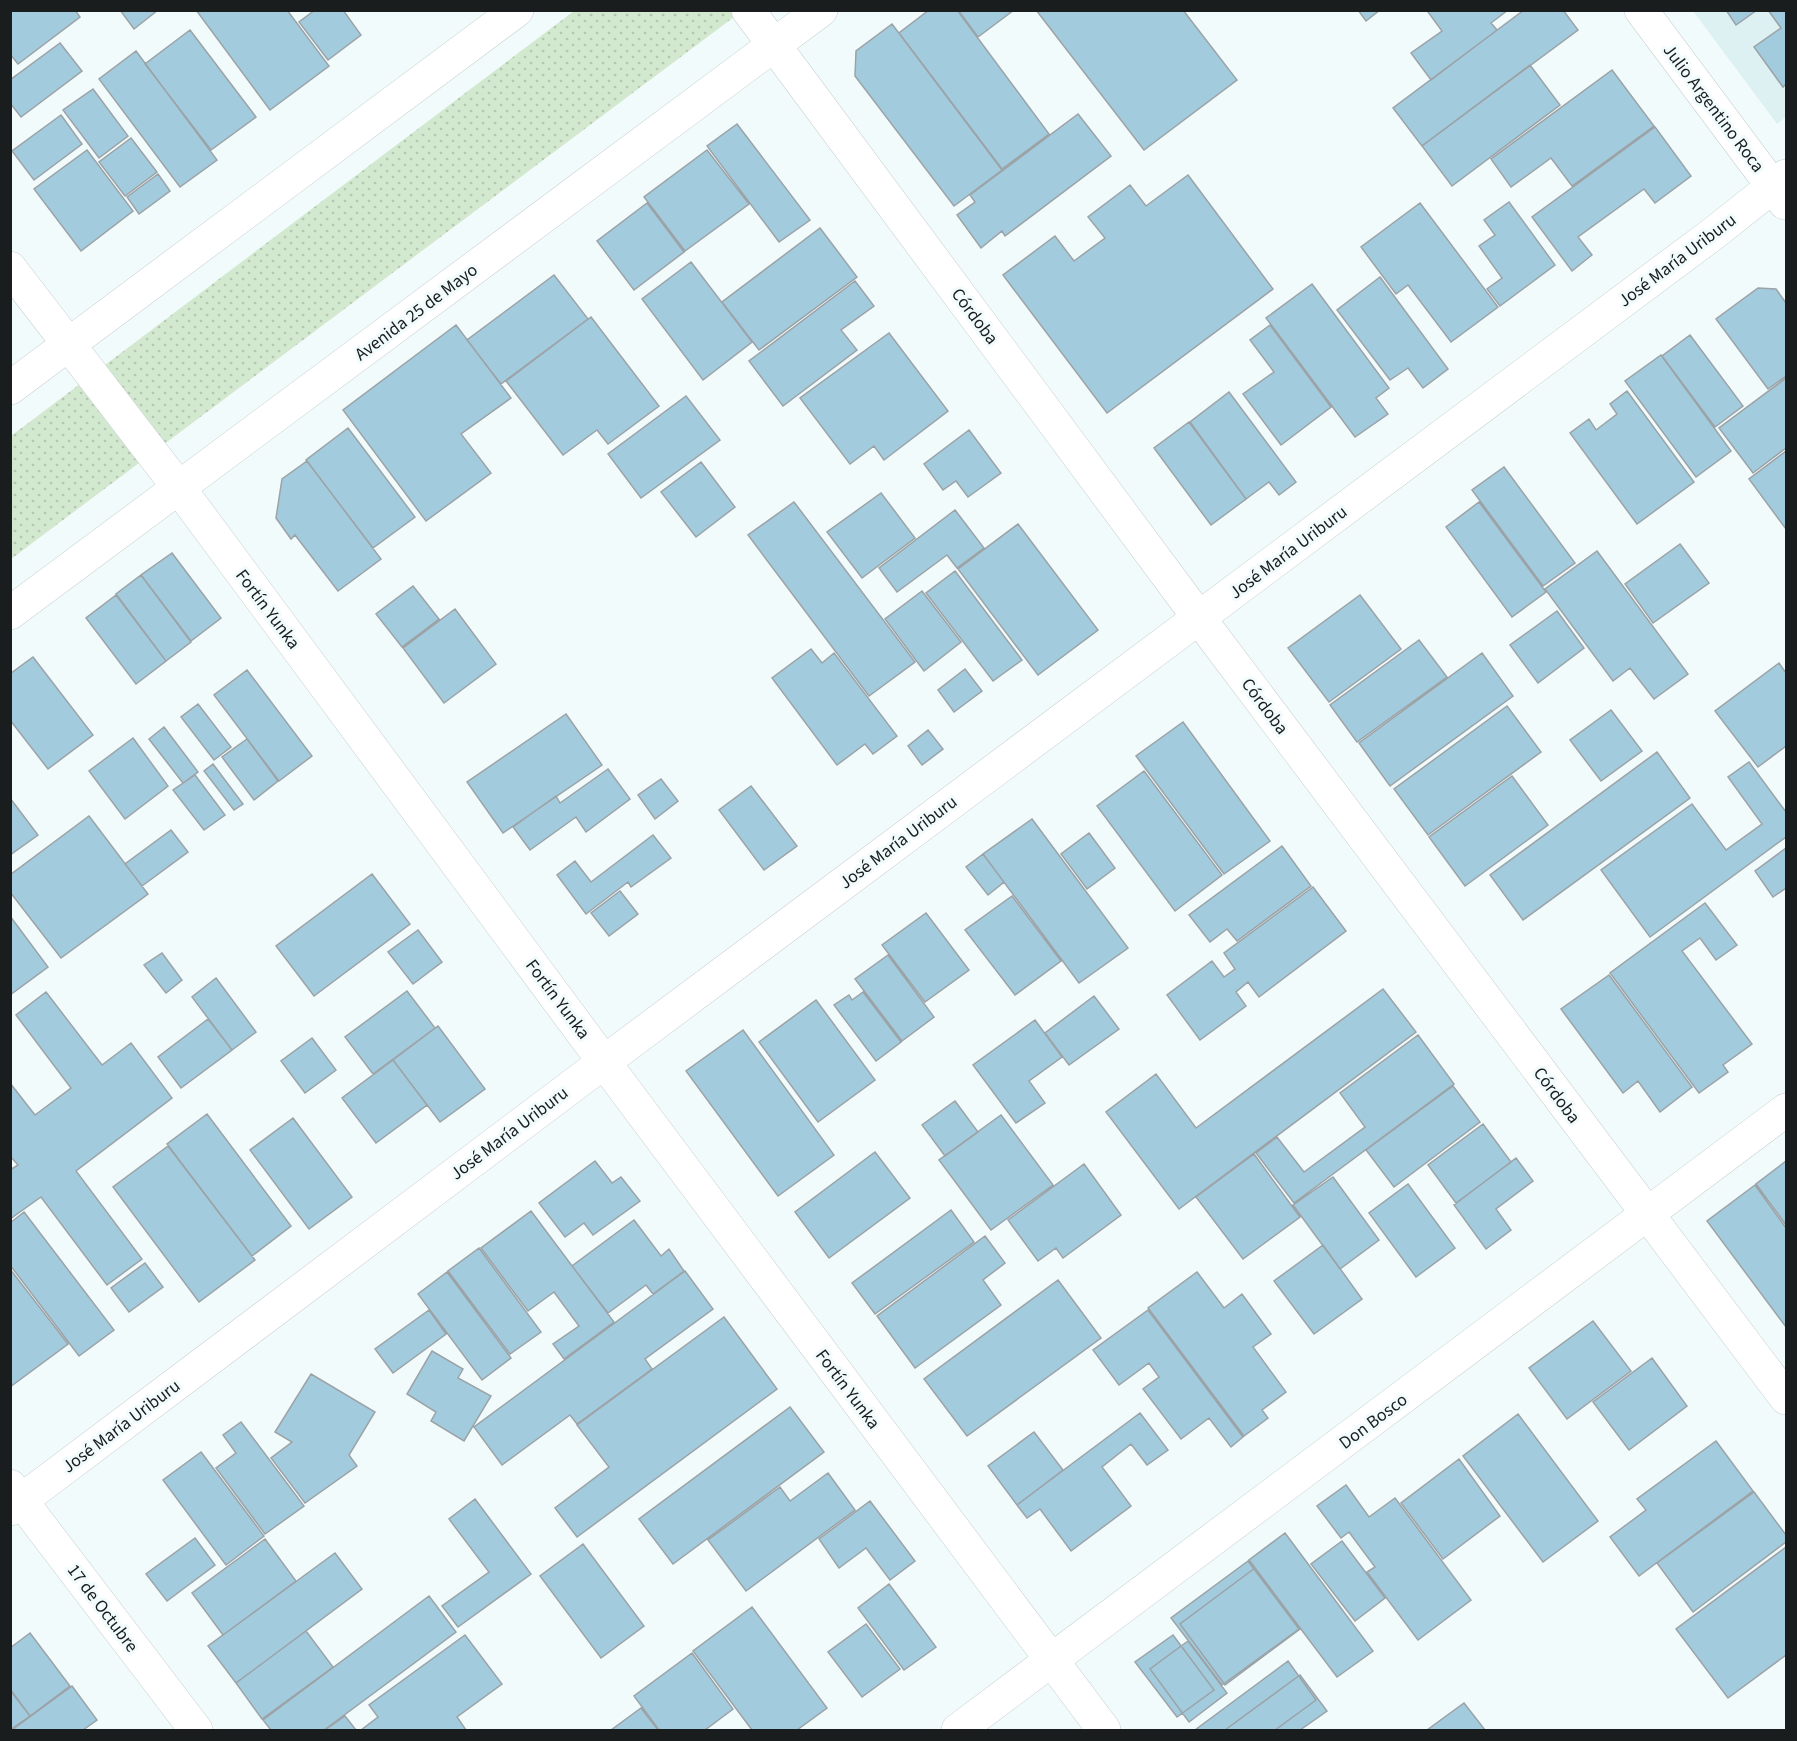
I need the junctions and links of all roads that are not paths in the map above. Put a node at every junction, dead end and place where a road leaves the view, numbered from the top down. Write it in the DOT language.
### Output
graph roads {
  1 [pos="517,10"];
  2 [pos="748,10"];
  3 [pos="821,10"];
  4 [pos="1641,10"];
  5 [pos="774,46"];
  6 [pos="1782,189"];
  7 [pos="10,268"];
  8 [pos="68,345"];
  9 [pos="10,388"];
  10 [pos="179,488"];
  11 [pos="10,613"];
  12 [pos="1199,618"];
  13 [pos="604,1062"];
  14 [pos="1786,1110"];
  15 [pos="1647,1215"];
  16 [pos="1786,1398"];
  17 [pos="14,1498"];
  18 [pos="1051,1661"];
  19 [pos="196,1731"];
  20 [pos="958,1731"];
  21 [pos="1104,1731"];
  1 -- 8 [label="street"];
  2 -- 5 [label="street, Córdoba"];
  3 -- 5 [label="street, Avenida 25 de Mayo"];
  4 -- 6 [label="street, Julio Argentino Roca"];
  5 -- 10 [label="street, Avenida 25 de Mayo"];
  5 -- 12 [label="street, Córdoba"];
  6 -- 12 [label="street, José María Uriburu"];
  7 -- 8 [label="street, Fortín Yunka"];
  8 -- 9 [label="street"];
  8 -- 10 [label="street, Fortín Yunka"];
  10 -- 11 [label="street, Avenida 25 de Mayo"];
  10 -- 13 [label="street, Fortín Yunka"];
  12 -- 13 [label="street, José María Uriburu"];
  12 -- 15 [label="street, Córdoba"];
  13 -- 17 [label="street, José María Uriburu"];
  13 -- 18 [label="street, Fortín Yunka"];
  14 -- 15 [label="street, Don Bosco"];
  15 -- 16 [label="street, Córdoba"];
  15 -- 18 [label="street, Don Bosco"];
  17 -- 19 [label="street, 17 de Octubre"];
  18 -- 20 [label="street, Don Bosco"];
  18 -- 21 [label="street, Fortín Yunka"];
}
